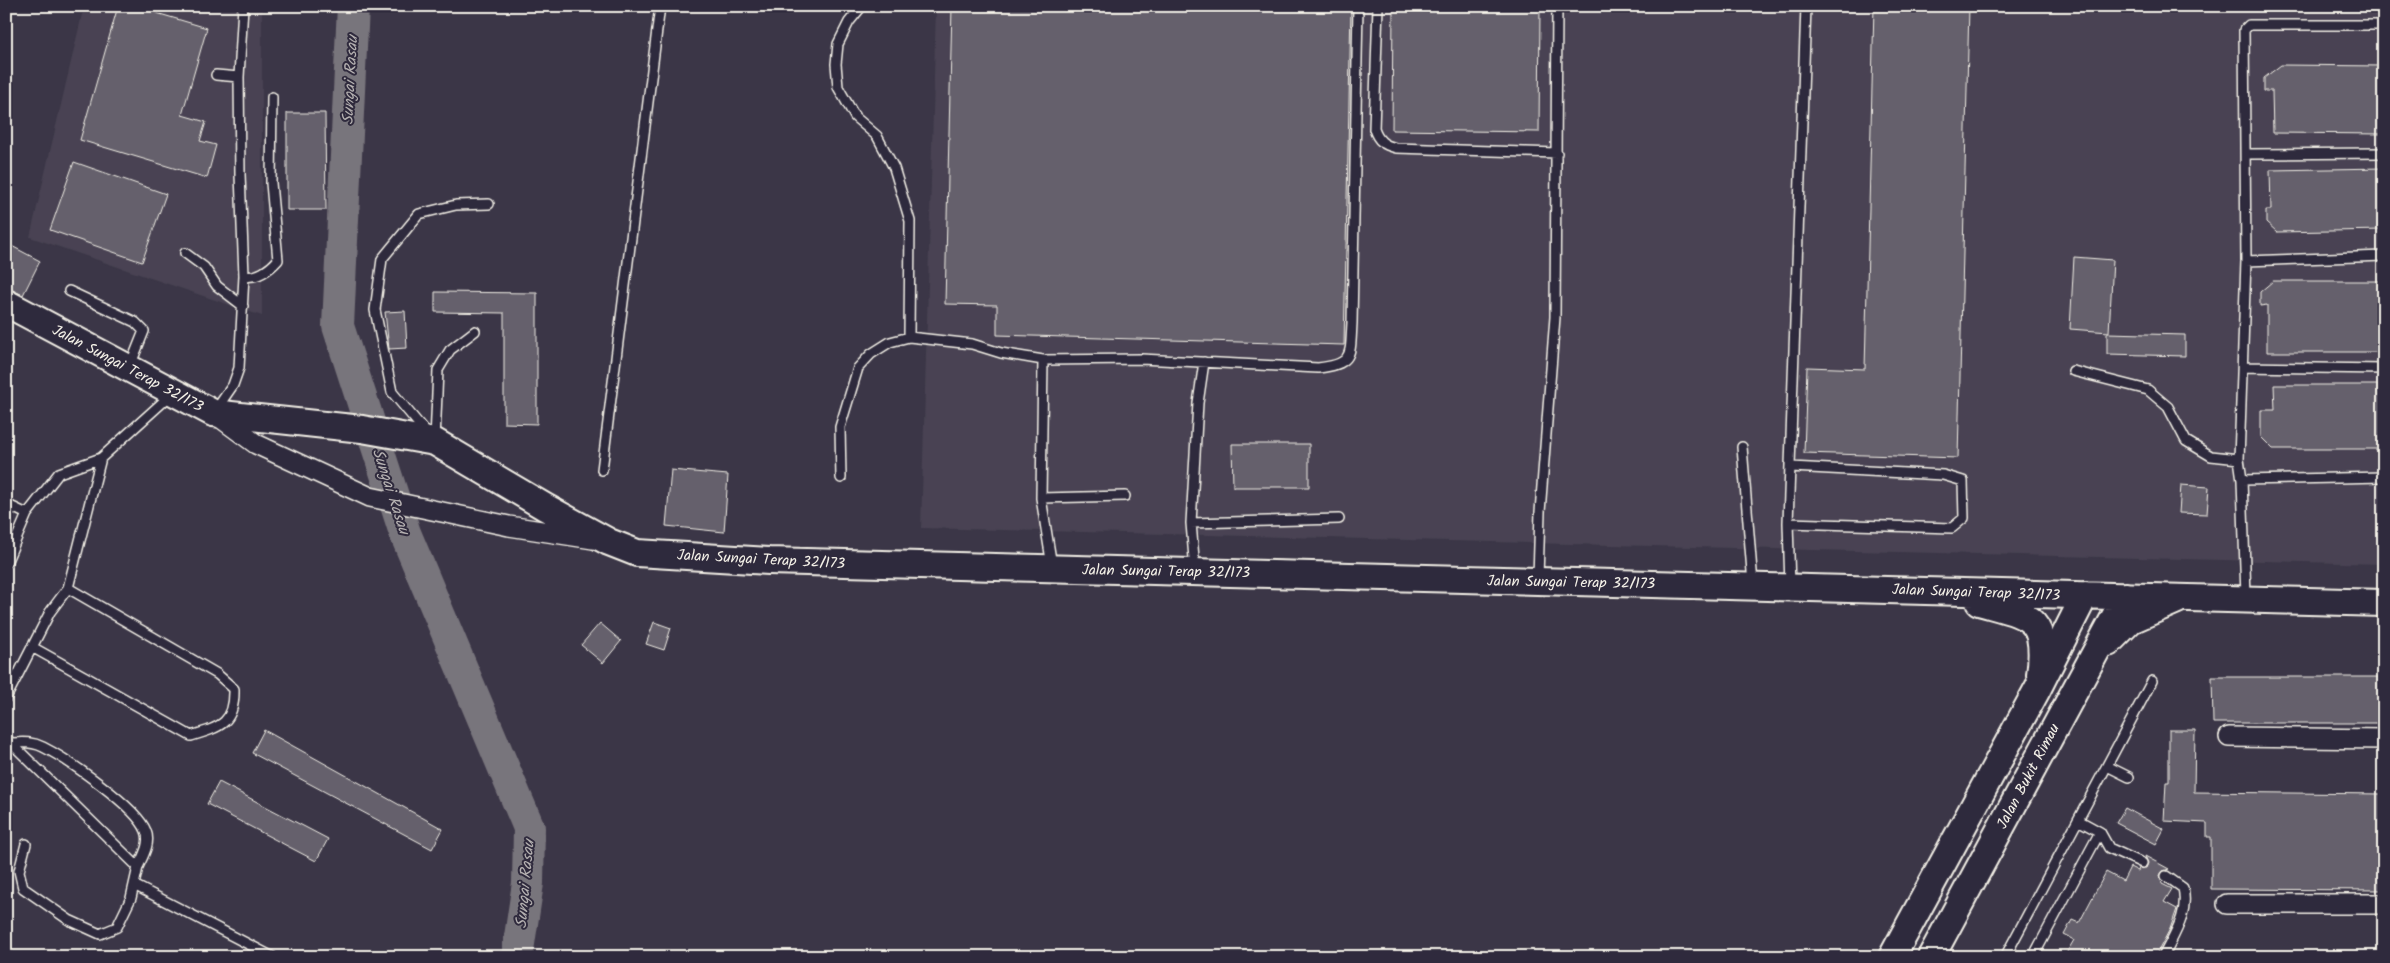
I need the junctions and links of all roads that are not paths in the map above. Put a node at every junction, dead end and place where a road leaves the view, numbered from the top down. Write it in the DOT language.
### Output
graph roads {
  1 [pos="243,6"];
  2 [pos="660,6"];
  3 [pos="862,6"];
  4 [pos="1358,6"];
  5 [pos="1378,6"];
  6 [pos="1557,6"];
  7 [pos="1806,6"];
  8 [pos="2384,24"];
  9 [pos="216,75"];
  10 [pos="239,77"];
  11 [pos="272,97"];
  12 [pos="1557,153"];
  13 [pos="2384,153"];
  14 [pos="2247,154"];
  15 [pos="489,204"];
  16 [pos="185,253"];
  17 [pos="2384,256"];
  18 [pos="2246,261"];
  19 [pos="244,276"];
  20 [pos="69,291"];
  21 [pos="6,303"];
  22 [pos="244,306"];
  23 [pos="475,331"];
  24 [pos="910,336"];
  25 [pos="1043,360"];
  26 [pos="1204,362"];
  27 [pos="2243,367"];
  28 [pos="128,368"];
  29 [pos="2384,369"];
  30 [pos="2074,371"];
  31 [pos="170,390"];
  32 [pos="213,413"];
  33 [pos="435,442"];
  34 [pos="1742,447"];
  35 [pos="101,458"];
  36 [pos="2239,459"];
  37 [pos="1791,467"];
  38 [pos="602,470"];
  39 [pos="2384,477"];
  40 [pos="841,478"];
  41 [pos="2242,480"];
  42 [pos="1125,496"];
  43 [pos="1042,498"];
  44 [pos="6,504"];
  45 [pos="27,514"];
  46 [pos="1339,519"];
  47 [pos="1191,523"];
  48 [pos="1788,523"];
  49 [pos="609,542"];
  50 [pos="6,562"];
  51 [pos="1052,569"];
  52 [pos="1196,572"];
  53 [pos="1538,581"];
  54 [pos="1753,586"];
  55 [pos="1790,587"];
  56 [pos="68,588"];
  57 [pos="1942,591"];
  58 [pos="2085,595"];
  59 [pos="2126,596"];
  60 [pos="2183,597"];
  61 [pos="2246,599"];
  62 [pos="2384,602"];
  63 [pos="32,647"];
  64 [pos="2152,681"];
  65 [pos="2038,688"];
  66 [pos="2070,697"];
  67 [pos="6,698"];
  68 [pos="2229,737"];
  69 [pos="2384,739"];
  70 [pos="10,740"];
  71 [pos="2107,766"];
  72 [pos="2129,778"];
  73 [pos="2078,820"];
  74 [pos="2100,832"];
  75 [pos="26,844"];
  76 [pos="2142,863"];
  77 [pos="138,867"];
  78 [pos="2166,876"];
  79 [pos="134,885"];
  80 [pos="2227,904"];
  81 [pos="2384,904"];
  82 [pos="273,957"];
  83 [pos="1892,957"];
  84 [pos="1931,957"];
  85 [pos="2005,957"];
  86 [pos="2034,957"];
  87 [pos="2163,957"];
  1 -- 10 [label="lane"];
  2 -- 38 [label="lane"];
  3 -- 24 [label="lane"];
  4 -- 26 [label="lane"];
  5 -- 12 [label="lane"];
  6 -- 12 [label="lane"];
  7 -- 37 [label="lane"];
  8 -- 14 [label="lane"];
  9 -- 10 [label="lane"];
  10 -- 19 [label="lane"];
  11 -- 19 [label="lane"];
  12 -- 53 [label="lane"];
  13 -- 14 [label="lane"];
  14 -- 18 [label="lane"];
  15 -- 33 [label="lane"];
  16 -- 22 [label="lane"];
  17 -- 18 [label="lane"];
  18 -- 27 [label="lane"];
  19 -- 22 [label="lane"];
  20 -- 28 [label="lane"];
  21 -- 28 [label="street, Jalan Sungai Terap 32/173"];
  22 -- 32 [label="lane"];
  23 -- 33 [label="lane"];
  24 -- 25 [label="lane"];
  24 -- 40 [label="lane"];
  25 -- 26 [label="lane"];
  25 -- 43 [label="lane"];
  26 -- 47 [label="lane"];
  27 -- 29 [label="lane"];
  27 -- 36 [label="lane"];
  28 -- 31 [label="street, Jalan Sungai Terap 32/173"];
  30 -- 36 [label="lane"];
  31 -- 32 [label="street, Jalan Sungai Terap 32/173"];
  31 -- 35 [label="lane"];
  32 -- 33 [label="street, Jalan Sungai Terap 32/173"];
  32 -- 49 [label="street"];
  33 -- 49 [label="street, Jalan Sungai Terap 32/173"];
  34 -- 54 [label="lane"];
  35 -- 45 [label="lane"];
  35 -- 56 [label="lane"];
  36 -- 41 [label="lane"];
  37 -- 48 [label="lane"];
  37 -- 48 [label="lane"];
  39 -- 41 [label="lane"];
  41 -- 61 [label="lane"];
  42 -- 43 [label="lane"];
  43 -- 51 [label="lane"];
  44 -- 45 [label="lane"];
  45 -- 50 [label="lane"];
  46 -- 47 [label="lane"];
  47 -- 52 [label="lane"];
  48 -- 55 [label="lane"];
  49 -- 51 [label="street, Jalan Sungai Terap 32/173"];
  51 -- 52 [label="street, Jalan Sungai Terap 32/173"];
  52 -- 53 [label="street, Jalan Sungai Terap 32/173"];
  53 -- 54 [label="street, Jalan Sungai Terap 32/173"];
  54 -- 55 [label="street, Jalan Sungai Terap 32/173"];
  55 -- 57 [label="street, Jalan Sungai Terap 32/173"];
  56 -- 63 [label="lane"];
  56 -- 63 [label="lane"];
  57 -- 58 [label="street, Jalan Sungai Terap 32/173"];
  57 -- 65 [label="street"];
  58 -- 59 [label="street, Jalan Sungai Terap 32/173"];
  58 -- 65 [label="street"];
  59 -- 60 [label="street, Jalan Sungai Terap 32/173"];
  59 -- 66 [label="street, Jalan Bukit Rimau"];
  60 -- 61 [label="street, Jalan Sungai Terap 32/173"];
  60 -- 66 [label="street"];
  61 -- 62 [label="street, Jalan Sungai Terap 32/173"];
  63 -- 67 [label="lane"];
  64 -- 71 [label="lane"];
  65 -- 83 [label="street"];
  66 -- 84 [label="street, Jalan Bukit Rimau"];
  68 -- 69 [label="street"];
  70 -- 77 [label="lane"];
  70 -- 77 [label="lane"];
  71 -- 72 [label="lane"];
  71 -- 73 [label="lane"];
  73 -- 74 [label="lane"];
  73 -- 85 [label="lane"];
  74 -- 76 [label="lane"];
  74 -- 86 [label="lane"];
  75 -- 79 [label="lane"];
  77 -- 79 [label="lane"];
  78 -- 87 [label="lane"];
  79 -- 82 [label="lane"];
  80 -- 81 [label="street"];
}
